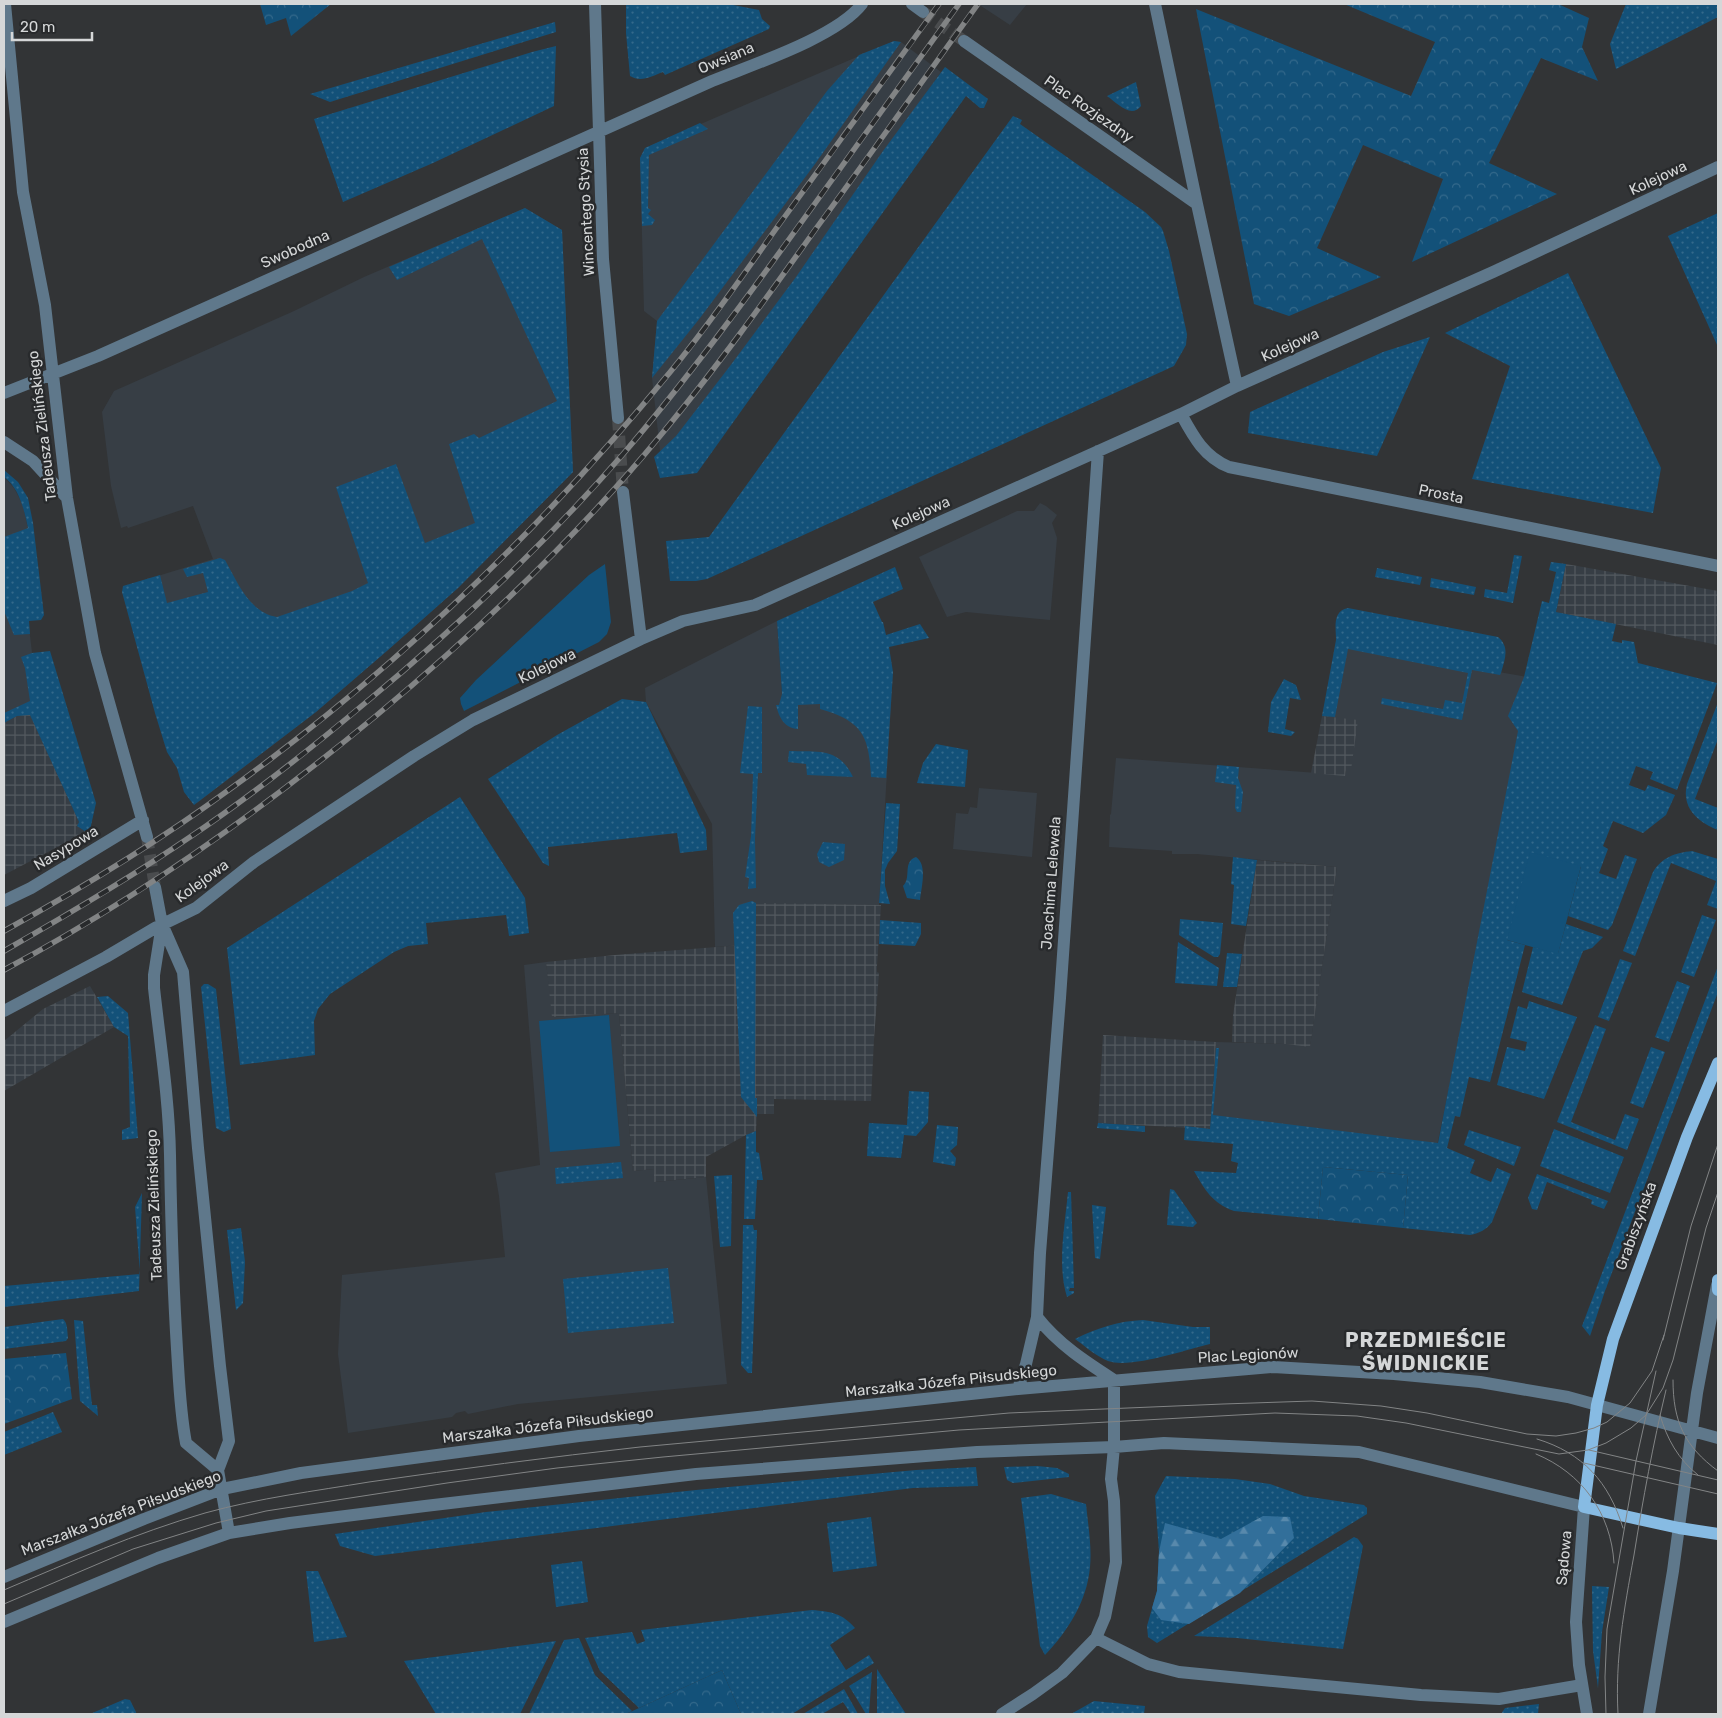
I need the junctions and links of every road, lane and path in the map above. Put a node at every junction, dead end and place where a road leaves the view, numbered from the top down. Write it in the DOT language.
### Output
graph roads {
  1 [pos="5,4"];
  2 [pos="595,4"];
  3 [pos="862,4"];
  4 [pos="912,4"];
  5 [pos="1155,4"];
  6 [pos="923,12"];
  7 [pos="964,40"];
  8 [pos="598,133"];
  9 [pos="1718,167"];
  10 [pos="1197,204"];
  11 [pos="53,374"];
  12 [pos="1238,386"];
  13 [pos="4,393"];
  14 [pos="1181,414"];
  15 [pos="618,418"];
  16 [pos="4,442"];
  17 [pos="1098,451"];
  18 [pos="623,492"];
  19 [pos="67,498"];
  20 [pos="1718,566"];
  21 [pos="641,639"];
  22 [pos="144,820"];
  23 [pos="147,837"];
  24 [pos="155,888"];
  25 [pos="4,901"];
  26 [pos="162,924"];
  27 [pos="4,1011"];
  28 [pos="1718,1063"];
  29 [pos="1718,1285"];
  30 [pos="1036,1317"];
  31 [pos="1114,1380"];
  32 [pos="1018,1390"];
  33 [pos="1597,1405"];
  34 [pos="1692,1430"];
  35 [pos="1718,1438"];
  36 [pos="1114,1447"];
  37 [pos="218,1470"];
  38 [pos="222,1489"];
  39 [pos="1584,1507"];
  40 [pos="1679,1528"];
  41 [pos="229,1534"];
  42 [pos="1718,1534"];
  43 [pos="4,1577"];
  44 [pos="4,1622"];
  45 [pos="1096,1638"];
  46 [pos="1582,1685"];
  47 [pos="1002,1714"];
  48 [pos="1587,1714"];
  49 [pos="1649,1714"];
  1 -- 11 [label="street, Tadeusza Zielińskiego"];
  2 -- 8 [label="street, Wincentego Stysia"];
  3 -- 8 [label="street, Owsiana"];
  4 -- 6 [label="street"];
  5 -- 10 [label="street"];
  7 -- 10 [label="street, Plac Rozjezdny"];
  8 -- 11 [label="street, Swobodna"];
  8 -- 15 [label="street, Wincentego Stysia"];
  9 -- 12 [label="street, Kolejowa"];
  10 -- 12 [label="street"];
  11 -- 13 [label="street, Swobodna"];
  11 -- 19 [label="street, Tadeusza Zielińskiego"];
  12 -- 14 [label="street, Kolejowa"];
  14 -- 17 [label="street, Kolejowa"];
  14 -- 20 [label="street, Prosta"];
  16 -- 19 [label="street"];
  17 -- 21 [label="street, Kolejowa"];
  17 -- 30 [label="street, Joachima Lelewela"];
  18 -- 21 [label="street"];
  19 -- 22 [label="street, Tadeusza Zielińskiego"];
  21 -- 26 [label="street, Kolejowa"];
  22 -- 23 [label="street, Tadeusza Zielińskiego"];
  22 -- 25 [label="street, Nasypowa"];
  24 -- 26 [label="street, Tadeusza Zielińskiego"];
  26 -- 27 [label="street, Kolejowa"];
  26 -- 37 [label="street, Tadeusza Zielińskiego"];
  26 -- 37 [label="street, Tadeusza Zielińskiego"];
  28 -- 33 [label="main road, Grabiszyńska"];
  29 -- 34 [label="street"];
  30 -- 31 [label="street"];
  30 -- 32 [label="street, Joachima Lelewela"];
  31 -- 32 [label="street, Marszałka Józefa Piłsudskiego"];
  31 -- 33 [label="street, Plac Legionów"];
  31 -- 36 [label="street"];
  32 -- 38 [label="street, Marszałka Józefa Piłsudskiego"];
  33 -- 34 [label="street"];
  33 -- 39 [label="main road, Sądowa"];
  34 -- 35 [label="street"];
  34 -- 40 [label="street"];
  36 -- 39 [label="street"];
  36 -- 41 [label="street"];
  36 -- 45 [label="street"];
  37 -- 38 [label="street"];
  38 -- 41 [label="street"];
  38 -- 43 [label="street, Marszałka Józefa Piłsudskiego"];
  39 -- 40 [label="main road"];
  39 -- 46 [label="street, Sądowa"];
  40 -- 42 [label="main road"];
  40 -- 49 [label="street"];
  41 -- 44 [label="street"];
  45 -- 46 [label="street"];
  45 -- 47 [label="street"];
  46 -- 48 [label="street, Sądowa"];
}
